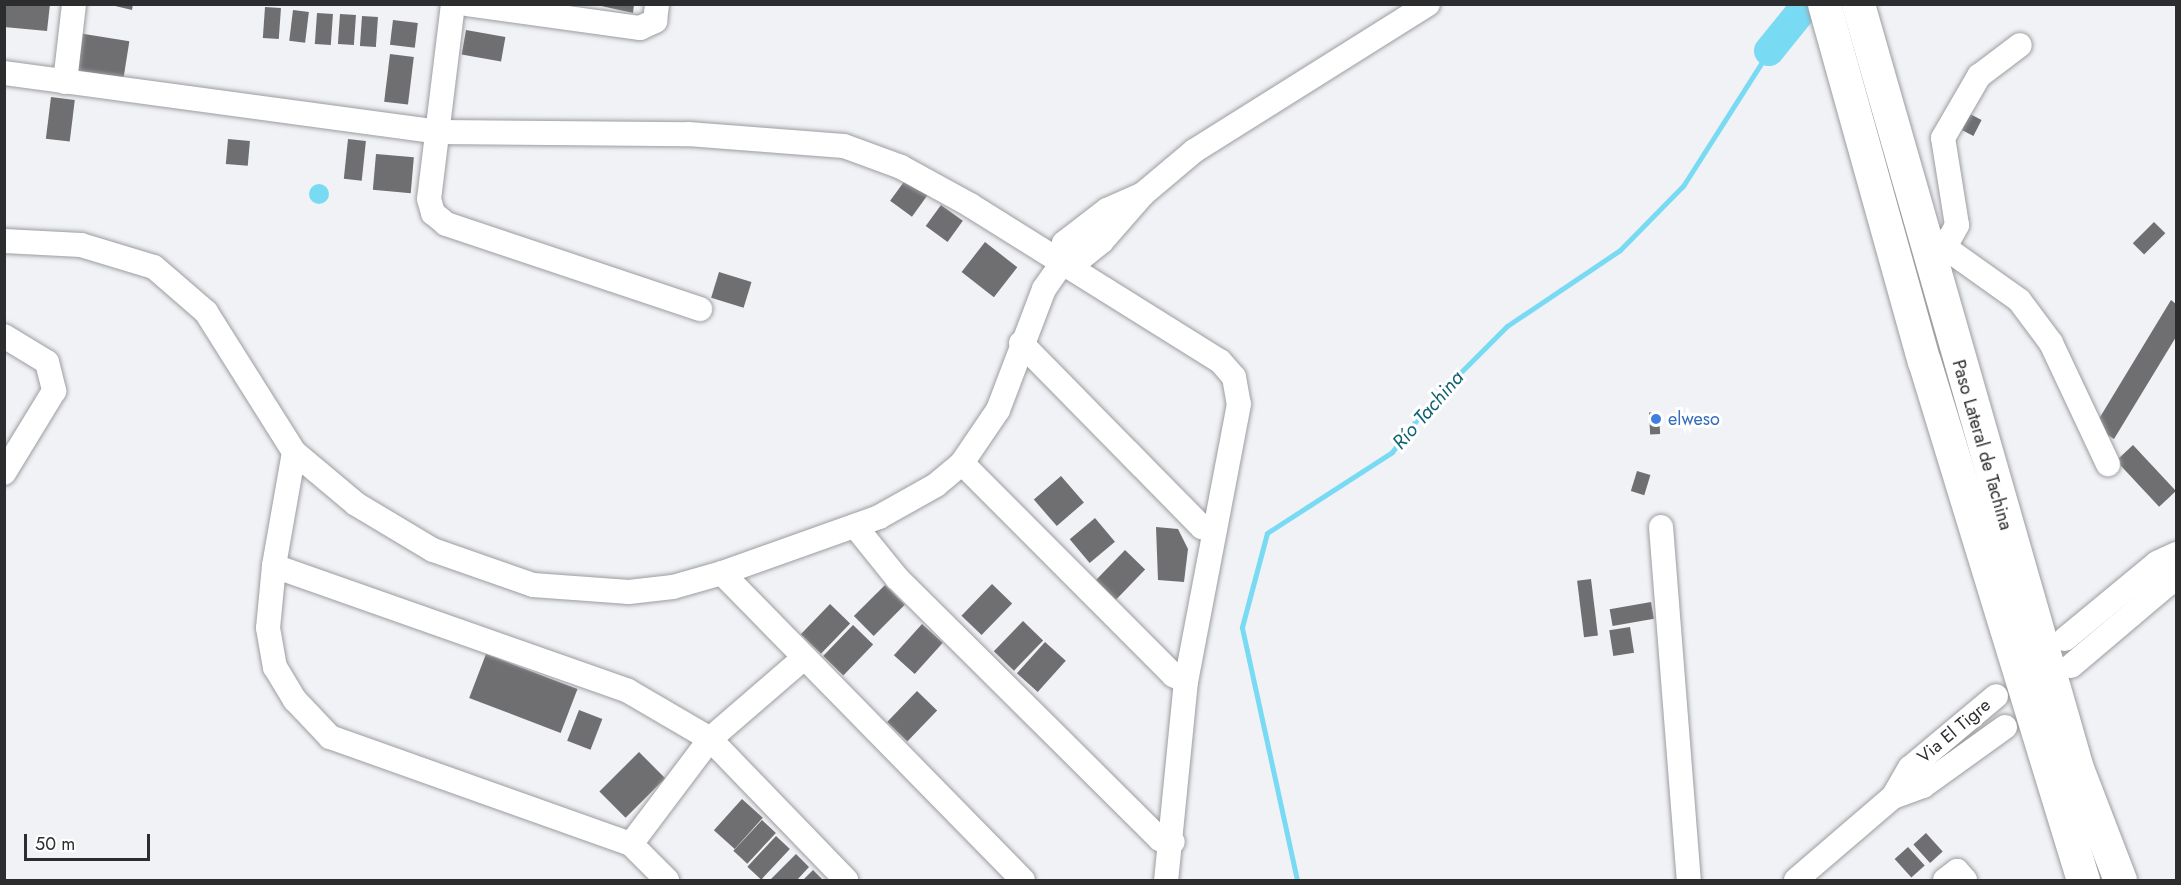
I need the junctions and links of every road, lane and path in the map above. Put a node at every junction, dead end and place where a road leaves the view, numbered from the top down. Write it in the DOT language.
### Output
graph roads {
  1 [pos="74,4"];
  2 [pos="453,4"];
  3 [pos="467,4"];
  4 [pos="657,4"];
  5 [pos="1428,4"];
  6 [pos="1824,4"];
  7 [pos="1858,4"];
  8 [pos="2020,45"];
  9 [pos="4,73"];
  10 [pos="65,82"];
  11 [pos="438,132"];
  12 [pos="1893,193"];
  13 [pos="1932,238"];
  14 [pos="4,241"];
  15 [pos="1062,263"];
  16 [pos="700,309"];
  17 [pos="4,336"];
  18 [pos="1021,344"];
  19 [pos="294,452"];
  20 [pos="962,463"];
  21 [pos="2108,464"];
  22 [pos="4,473"];
  23 [pos="855,526"];
  24 [pos="1661,527"];
  25 [pos="1214,531"];
  26 [pos="2176,555"];
  27 [pos="274,566"];
  28 [pos="2176,571"];
  29 [pos="722,573"];
  30 [pos="2065,639"];
  31 [pos="804,658"];
  32 [pos="2071,666"];
  33 [pos="1186,681"];
  34 [pos="1996,696"];
  35 [pos="2005,727"];
  36 [pos="710,739"];
  37 [pos="1893,797"];
  38 [pos="1173,842"];
  39 [pos="631,844"];
  40 [pos="667,880"];
  41 [pos="846,880"];
  42 [pos="1023,880"];
  43 [pos="1166,880"];
  44 [pos="1689,880"];
  45 [pos="1796,880"];
  46 [pos="1946,880"];
  47 [pos="1965,880"];
  48 [pos="2084,880"];
  49 [pos="2120,880"];
  1 -- 10 [label="street"];
  2 -- 11 [label="street"];
  3 -- 4 [label="street"];
  5 -- 15 [label="street"];
  6 -- 12 [label="highway, Paso Lateral de Tachina"];
  7 -- 12 [label="highway, Paso Lateral de Tachina"];
  8 -- 13 [label="street"];
  9 -- 10 [label="street"];
  10 -- 11 [label="street"];
  11 -- 15 [label="street"];
  11 -- 16 [label="street"];
  12 -- 13 [label="highway, Paso Lateral de Tachina"];
  12 -- 48 [label="highway, Paso Lateral de Tachina"];
  13 -- 21 [label="street"];
  13 -- 49 [label="highway, Paso Lateral de Tachina"];
  14 -- 19 [label="street"];
  15 -- 18 [label="street"];
  15 -- 25 [label="street"];
  17 -- 22 [label="street"];
  18 -- 20 [label="street"];
  18 -- 25 [label="street"];
  19 -- 27 [label="street"];
  19 -- 29 [label="street"];
  20 -- 23 [label="street"];
  20 -- 33 [label="street"];
  23 -- 29 [label="street"];
  23 -- 38 [label="street"];
  24 -- 44 [label="street"];
  25 -- 33 [label="street"];
  26 -- 30 [label="street"];
  27 -- 36 [label="street"];
  27 -- 39 [label="street"];
  28 -- 32 [label="street"];
  29 -- 31 [label="street"];
  31 -- 36 [label="street"];
  31 -- 42 [label="street"];
  33 -- 38 [label="street"];
  34 -- 37 [label="street, Via El Tigre"];
  35 -- 37 [label="street, Via El Tigre"];
  36 -- 39 [label="street"];
  36 -- 41 [label="street"];
  37 -- 45 [label="street, Via El Tigre"];
  38 -- 43 [label="street"];
  39 -- 40 [label="street"];
  46 -- 47 [label="street"];
}
